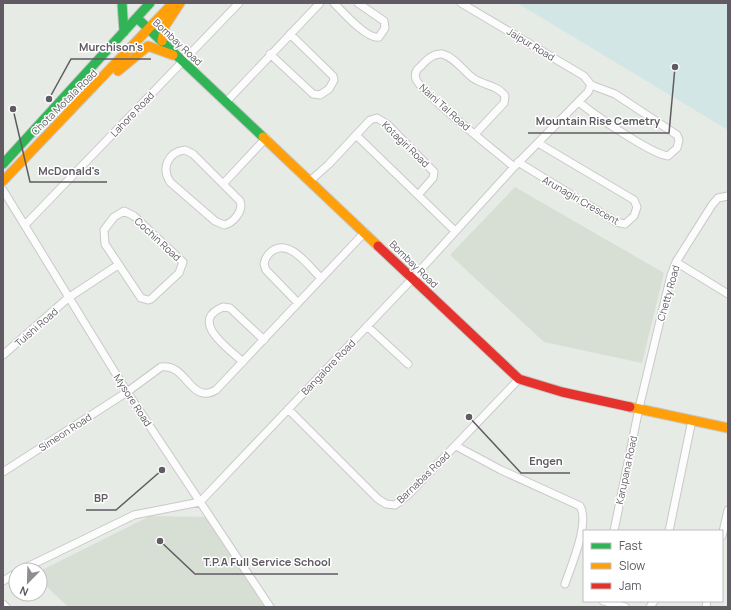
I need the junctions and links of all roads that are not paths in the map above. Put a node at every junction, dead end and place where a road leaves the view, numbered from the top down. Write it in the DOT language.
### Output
graph roads {
  1 [pos="122,3"];
  2 [pos="150,3"];
  3 [pos="173,3"];
  4 [pos="180,3"];
  5 [pos="239,3"];
  6 [pos="320,3"];
  7 [pos="334,3"];
  8 [pos="358,3"];
  9 [pos="461,3"];
  10 [pos="137,18"];
  11 [pos="149,29"];
  12 [pos="124,32"];
  13 [pos="290,34"];
  14 [pos="162,41"];
  15 [pos="270,54"];
  16 [pos="180,59"];
  17 [pos="101,80"];
  18 [pos="590,89"];
  19 [pos="227,101"];
  20 [pos="579,102"];
  21 [pos="475,134"];
  22 [pos="357,136"];
  23 [pos="266,138"];
  24 [pos="538,143"];
  25 [pos="17,149"];
  26 [pos="3,150"];
  27 [pos="3,164"];
  28 [pos="516,164"];
  29 [pos="3,181"];
  30 [pos="310,181"];
  31 [pos="223,184"];
  32 [pos="3,190"];
  33 [pos="418,195"];
  34 [pos="728,196"];
  35 [pos="25,225"];
  36 [pos="455,231"];
  37 [pos="365,232"];
  38 [pos="676,262"];
  39 [pos="118,265"];
  40 [pos="321,278"];
  41 [pos="413,278"];
  42 [pos="728,294"];
  43 [pos="68,298"];
  44 [pos="298,303"];
  45 [pos="367,326"];
  46 [pos="264,340"];
  47 [pos="3,355"];
  48 [pos="242,362"];
  49 [pos="408,364"];
  50 [pos="519,379"];
  51 [pos="127,392"];
  52 [pos="639,408"];
  53 [pos="288,409"];
  54 [pos="692,420"];
  55 [pos="728,428"];
  56 [pos="456,446"];
  57 [pos="3,472"];
  58 [pos="200,502"];
  59 [pos="728,510"];
  60 [pos="614,530"];
  61 [pos="669,530"];
  62 [pos="723,532"];
  63 [pos="38,562"];
  64 [pos="565,584"];
  65 [pos="607,602"];
  66 [pos="3,604"];
  67 [pos="6,607"];
  68 [pos="270,607"];
  69 [pos="625,607"];
  1 -- 12 [label="street"];
  2 -- 10 [label="street, Chota Motala Road"];
  3 -- 11 [label="street, Chota Motala Road"];
  4 -- 14 [label="street"];
  5 -- 16 [label="street, Lahore Road"];
  6 -- 13 [label="street"];
  7 -- 8 [label="street"];
  9 -- 18 [label="street, Jaipur Road"];
  10 -- 11 [label="street, Bombay Road"];
  10 -- 12 [label="street, Chota Motala Road"];
  11 -- 14 [label="street, Bombay Road"];
  11 -- 17 [label="street, Chota Motala Road"];
  12 -- 25 [label="street, Chota Motala Road"];
  13 -- 15 [label="street"];
  13 -- 15 [label="street"];
  14 -- 16 [label="street, Bombay Road"];
  15 -- 19 [label="street"];
  16 -- 17 [label="street"];
  16 -- 19 [label="street, Bombay Road"];
  16 -- 35 [label="street, Lahore Road"];
  17 -- 29 [label="street, Chota Motala Road"];
  18 -- 20 [label="street, Bangalore Road"];
  18 -- 20 [label="street"];
  19 -- 23 [label="street, Bombay Road"];
  20 -- 24 [label="street, Bangalore Road"];
  21 -- 21 [label="street, Naini Tal Road"];
  21 -- 28 [label="street, Naini Tal Road"];
  22 -- 30 [label="street, Kotagiri Road"];
  22 -- 33 [label="street"];
  22 -- 33 [label="street, Kotagiri Road"];
  23 -- 30 [label="street, Bombay Road"];
  23 -- 31 [label="street"];
  24 -- 28 [label="street, Bangalore Road"];
  24 -- 28 [label="street, Arunagiri Crescent"];
  25 -- 26 [label="street"];
  25 -- 27 [label="street, Chota Motala Road"];
  28 -- 36 [label="street, Bangalore Road"];
  30 -- 37 [label="street, Bombay Road"];
  31 -- 31 [label="street"];
  32 -- 35 [label="street, Mysore Road"];
  33 -- 36 [label="street"];
  34 -- 38 [label="street, Chetty Road"];
  35 -- 43 [label="street, Mysore Road"];
  36 -- 41 [label="street, Bangalore Road"];
  37 -- 40 [label="street"];
  37 -- 41 [label="street, Bombay Road"];
  38 -- 42 [label="street"];
  38 -- 52 [label="street, Chetty Road"];
  39 -- 39 [label="street, Cochin Road"];
  39 -- 43 [label="street"];
  40 -- 44 [label="street"];
  40 -- 44 [label="street"];
  41 -- 45 [label="street, Bangalore Road"];
  41 -- 50 [label="street, Bombay Road"];
  43 -- 47 [label="street, Tuishi Road"];
  43 -- 51 [label="street, Mysore Road"];
  44 -- 46 [label="street"];
  45 -- 49 [label="street"];
  45 -- 53 [label="street, Bangalore Road"];
  46 -- 48 [label="street"];
  46 -- 48 [label="street"];
  48 -- 51 [label="street, Simeon Road"];
  50 -- 52 [label="street, Bombay Road"];
  50 -- 56 [label="street, Barnabas Road"];
  51 -- 57 [label="street, Simeon Road"];
  51 -- 58 [label="street, Mysore Road"];
  52 -- 54 [label="street, Bombay Road"];
  52 -- 60 [label="street, Karupana Road"];
  53 -- 56 [label="street, Barnabas Road"];
  53 -- 58 [label="street, Bangalore Road"];
  54 -- 55 [label="street, Bombay Road"];
  54 -- 61 [label="street"];
  56 -- 64 [label="street"];
  58 -- 63 [label="street"];
  58 -- 68 [label="street, Mysore Road"];
  59 -- 62 [label="street"];
  65 -- 69 [label="street"];
  66 -- 67 [label="street"];
}
